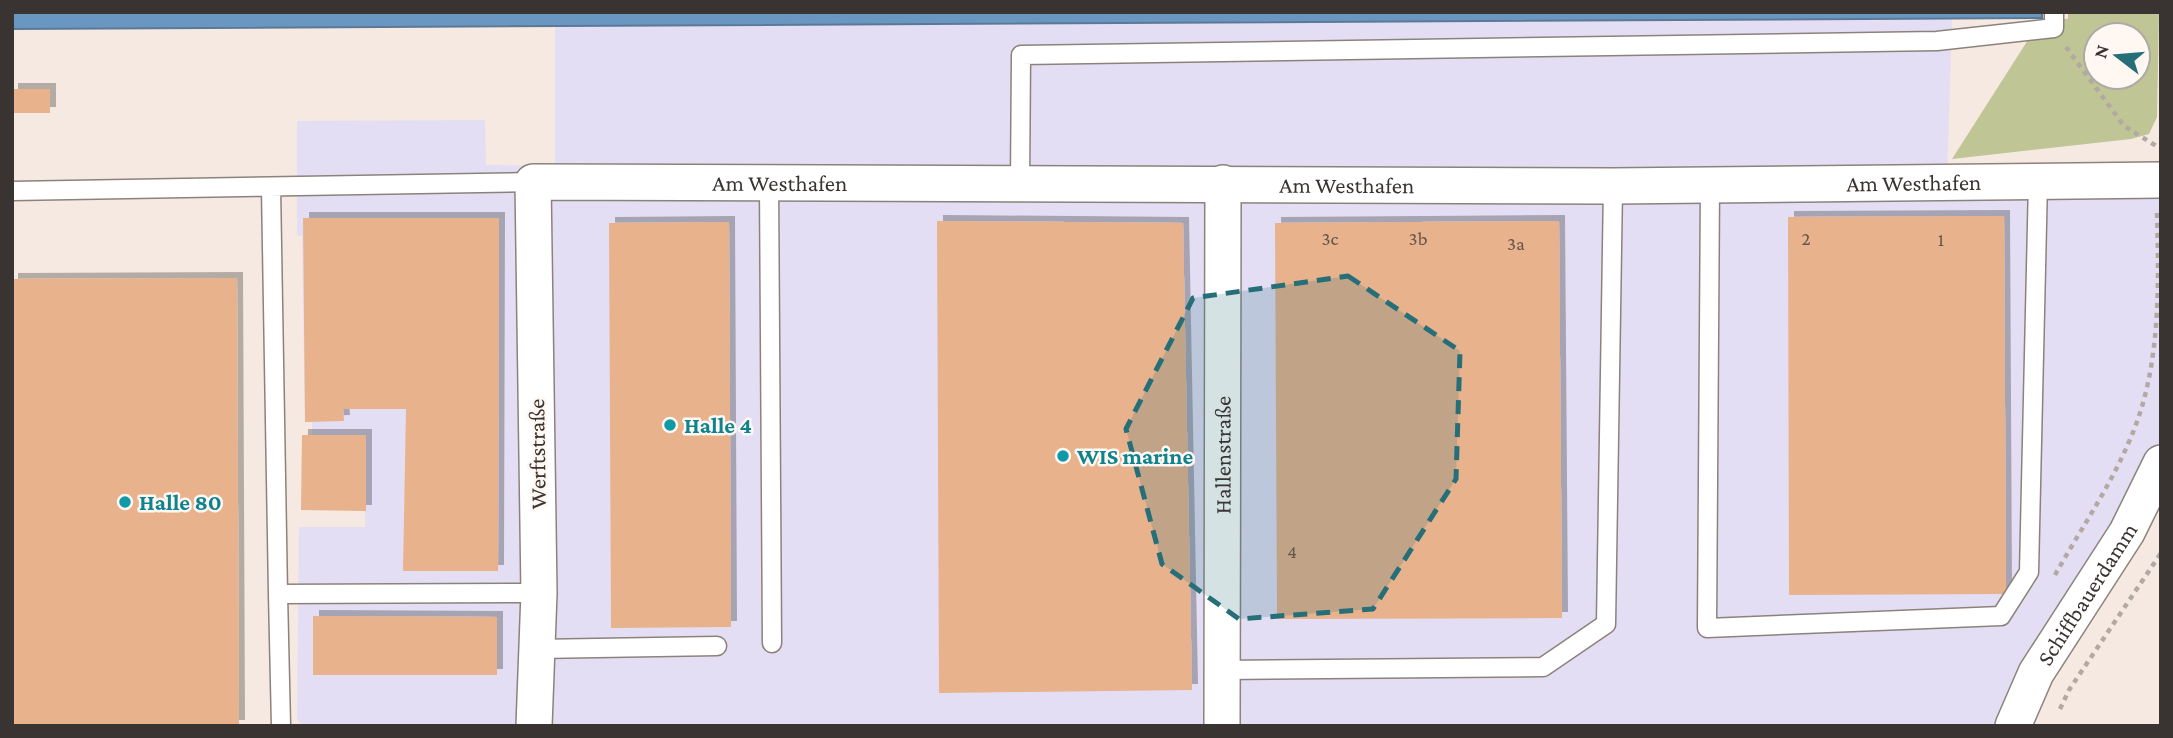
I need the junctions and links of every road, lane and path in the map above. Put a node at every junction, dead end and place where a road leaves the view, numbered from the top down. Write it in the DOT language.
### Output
graph roads {
  1 [pos="2054,20"];
  2 [pos="2159,169"];
  3 [pos="2038,181"];
  4 [pos="533,182"];
  5 [pos="769,183"];
  6 [pos="1223,183"];
  7 [pos="1020,184"];
  8 [pos="1710,185"];
  9 [pos="1613,186"];
  10 [pos="271,188"];
  11 [pos="12,191"];
  12 [pos="2160,287"];
  13 [pos="2161,463"];
  14 [pos="2161,553"];
  15 [pos="2054,576"];
  16 [pos="539,593"];
  17 [pos="278,594"];
  18 [pos="772,643"];
  19 [pos="718,646"];
  20 [pos="537,649"];
  21 [pos="1222,670"];
  22 [pos="2058,714"];
  23 [pos="281,726"];
  24 [pos="534,726"];
  25 [pos="1222,726"];
  26 [pos="2013,726"];
  1 -- 2 [label="path"];
  1 -- 7 [label="lane"];
  2 -- 3 [label="street, Am Westhafen"];
  2 -- 12 [label="path"];
  3 -- 8 [label="street, Am Westhafen"];
  3 -- 8 [label="lane"];
  4 -- 5 [label="street, Am Westhafen"];
  4 -- 10 [label="lane"];
  4 -- 16 [label="street, Werftstraße"];
  5 -- 7 [label="street, Am Westhafen"];
  5 -- 18 [label="lane"];
  6 -- 7 [label="street, Am Westhafen"];
  6 -- 9 [label="street, Am Westhafen"];
  6 -- 21 [label="street, Hallenstraße"];
  8 -- 9 [label="street, Am Westhafen"];
  9 -- 21 [label="lane"];
  10 -- 11 [label="lane"];
  10 -- 17 [label="lane"];
  12 -- 15 [label="path"];
  13 -- 26 [label="street, Schiffbauerdamm"];
  14 -- 22 [label="path"];
  16 -- 17 [label="lane"];
  16 -- 20 [label="street, Werftstraße"];
  17 -- 23 [label="lane"];
  19 -- 20 [label="lane"];
  20 -- 24 [label="street, Werftstraße"];
  21 -- 25 [label="street, Hallenstraße"];
}
